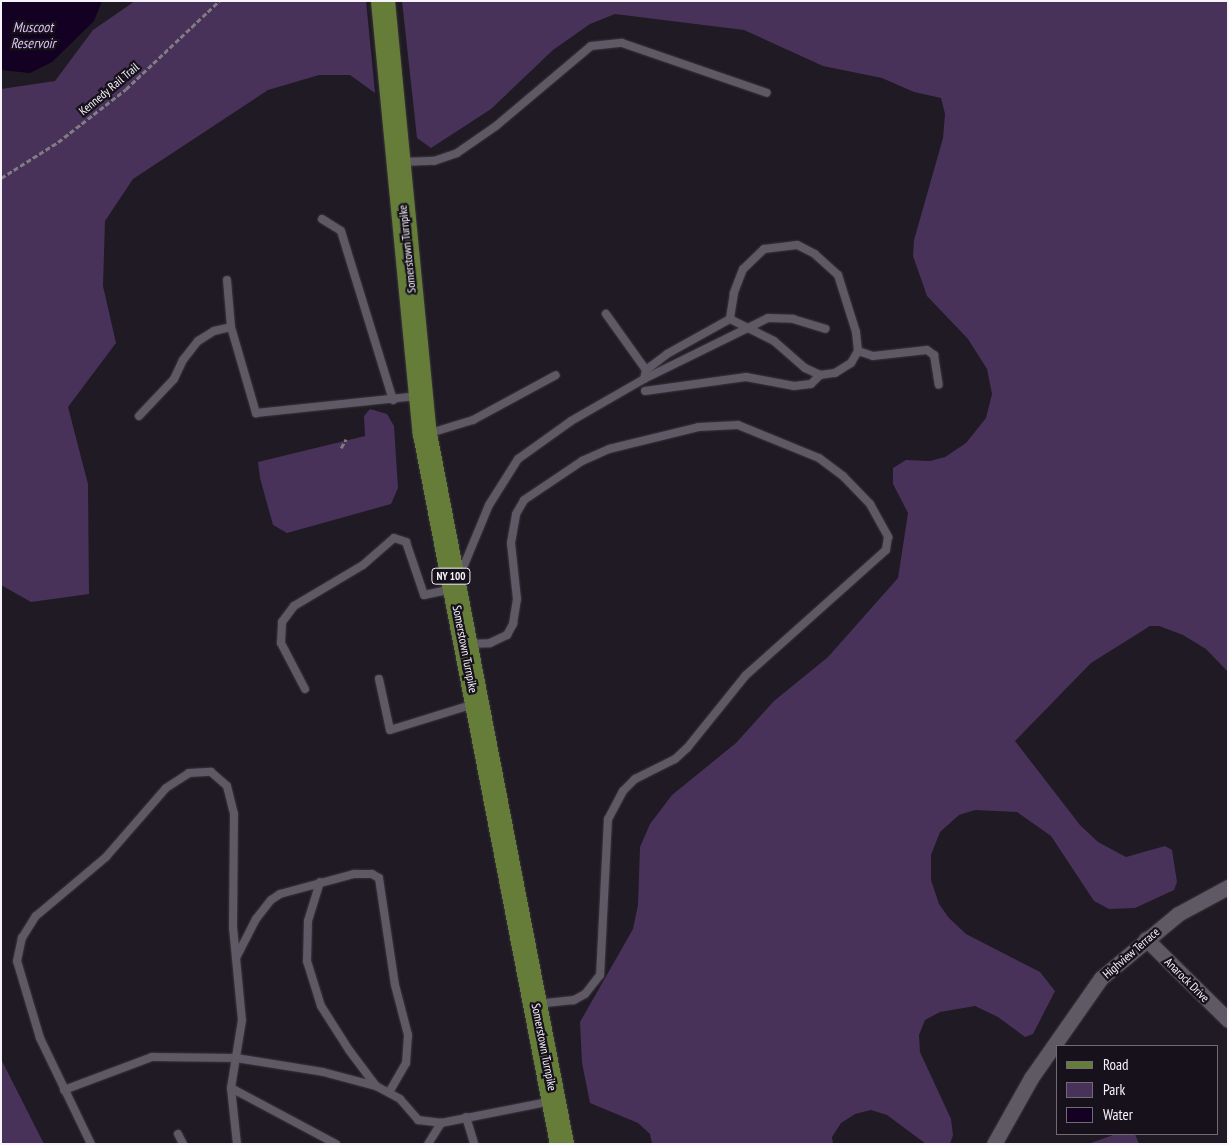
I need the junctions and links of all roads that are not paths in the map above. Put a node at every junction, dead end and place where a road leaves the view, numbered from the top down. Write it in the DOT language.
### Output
graph roads {
  1 [pos="383,1"];
  2 [pos="767,93"];
  3 [pos="399,162"];
  4 [pos="322,219"];
  5 [pos="227,280"];
  6 [pos="606,314"];
  7 [pos="730,319"];
  8 [pos="231,327"];
  9 [pos="748,327"];
  10 [pos="825,329"];
  11 [pos="858,351"];
  12 [pos="646,370"];
  13 [pos="556,375"];
  14 [pos="820,375"];
  15 [pos="644,379"];
  16 [pos="938,385"];
  17 [pos="645,391"];
  18 [pos="421,396"];
  19 [pos="393,400"];
  20 [pos="139,416"];
  21 [pos="425,434"];
  22 [pos="453,589"];
  23 [pos="464,644"];
  24 [pos="379,679"];
  25 [pos="305,689"];
  26 [pos="476,704"];
  27 [pos="320,882"];
  28 [pos="1228,887"];
  29 [pos="1146,940"];
  30 [pos="236,958"];
  31 [pos="536,1004"];
  32 [pos="1228,1020"];
  33 [pos="236,1058"];
  34 [pos="376,1086"];
  35 [pos="230,1088"];
  36 [pos="64,1090"];
  37 [pos="389,1093"];
  38 [pos="554,1100"];
  39 [pos="466,1118"];
  40 [pos="441,1123"];
  41 [pos="178,1134"];
  42 [pos="238,1143"];
  43 [pos="91,1144"];
  44 [pos="183,1144"];
  45 [pos="336,1144"];
  46 [pos="428,1144"];
  47 [pos="474,1144"];
  48 [pos="562,1144"];
  49 [pos="994,1144"];
  1 -- 3 [label="main road, Somerstown Turnpike / NY 100"];
  2 -- 3 [label="lane"];
  3 -- 18 [label="main road, Somerstown Turnpike / NY 100"];
  4 -- 19 [label="lane"];
  5 -- 8 [label="lane"];
  6 -- 12 [label="lane"];
  7 -- 9 [label="lane"];
  7 -- 11 [label="lane"];
  7 -- 12 [label="lane"];
  8 -- 19 [label="lane"];
  8 -- 20 [label="lane"];
  9 -- 10 [label="lane"];
  9 -- 14 [label="lane"];
  9 -- 15 [label="lane"];
  11 -- 14 [label="lane"];
  11 -- 16 [label="lane"];
  12 -- 15 [label="lane"];
  13 -- 21 [label="lane"];
  14 -- 17 [label="lane"];
  15 -- 22 [label="lane"];
  18 -- 19 [label="lane"];
  18 -- 21 [label="main road, Somerstown Turnpike / NY 100"];
  21 -- 22 [label="main road, Somerstown Turnpike / NY 100"];
  22 -- 23 [label="main road, Somerstown Turnpike / NY 100"];
  22 -- 25 [label="lane"];
  23 -- 26 [label="main road, Somerstown Turnpike / NY 100"];
  23 -- 31 [label="lane"];
  24 -- 26 [label="lane"];
  26 -- 31 [label="main road, Somerstown Turnpike / NY 100"];
  27 -- 30 [label="lane"];
  27 -- 34 [label="lane"];
  27 -- 37 [label="lane"];
  28 -- 29 [label="street, Highview Terrace"];
  29 -- 32 [label="street, Anarock Drive"];
  29 -- 49 [label="street, Highview Terrace"];
  30 -- 33 [label="lane"];
  30 -- 36 [label="lane"];
  31 -- 38 [label="main road, Somerstown Turnpike / NY 100"];
  33 -- 34 [label="lane"];
  33 -- 35 [label="lane"];
  33 -- 36 [label="lane"];
  34 -- 37 [label="lane"];
  35 -- 42 [label="lane"];
  35 -- 45 [label="lane"];
  36 -- 43 [label="lane"];
  37 -- 40 [label="lane"];
  38 -- 39 [label="lane"];
  38 -- 48 [label="main road, Somerstown Turnpike / NY 100"];
  39 -- 40 [label="lane"];
  39 -- 47 [label="lane"];
  40 -- 46 [label="lane"];
  41 -- 44 [label="lane"];
}
